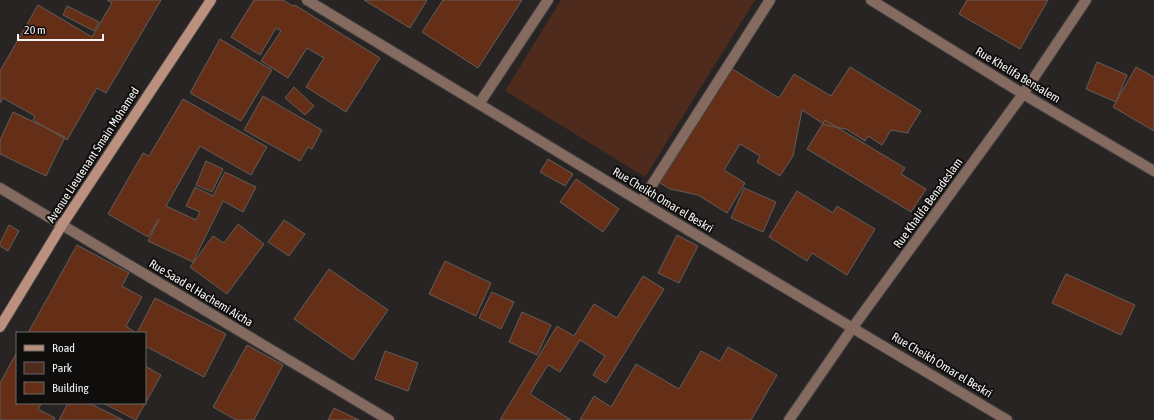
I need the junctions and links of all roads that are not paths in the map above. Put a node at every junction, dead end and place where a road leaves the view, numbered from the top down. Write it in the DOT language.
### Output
graph roads {
  1 [pos="211,0"];
  2 [pos="307,0"];
  3 [pos="548,0"];
  4 [pos="770,0"];
  5 [pos="871,0"];
  6 [pos="1086,0"];
  7 [pos="1023,94"];
  8 [pos="479,104"];
  9 [pos="1154,171"];
  10 [pos="0,188"];
  11 [pos="641,202"];
  12 [pos="62,225"];
  13 [pos="0,327"];
  14 [pos="853,327"];
  15 [pos="389,420"];
  16 [pos="789,420"];
  17 [pos="1007,420"];
  1 -- 12 [label="main road, Avenue Lieutenant Smain Mohamed"];
  2 -- 8 [label="street, Rue Cheikh Omar el Beskri"];
  3 -- 8 [label="street"];
  4 -- 11 [label="street"];
  5 -- 7 [label="street, Rue Khelifa Bensalem"];
  6 -- 7 [label="street, Rue Khalifa Benadeslam"];
  7 -- 9 [label="street, Rue Khelifa Bensalem"];
  7 -- 14 [label="street, Rue Khalifa Benadeslam"];
  8 -- 11 [label="street, Rue Cheikh Omar el Beskri"];
  10 -- 12 [label="street, Rue Saad el Hachemi Aicha"];
  11 -- 14 [label="street, Rue Cheikh Omar el Beskri"];
  12 -- 13 [label="main road, Avenue Lieutenant Smain Mohamed"];
  12 -- 15 [label="street, Rue Saad el Hachemi Aicha"];
  14 -- 16 [label="street, Rue Khalifa Benadeslam"];
  14 -- 17 [label="street, Rue Cheikh Omar el Beskri"];
}
